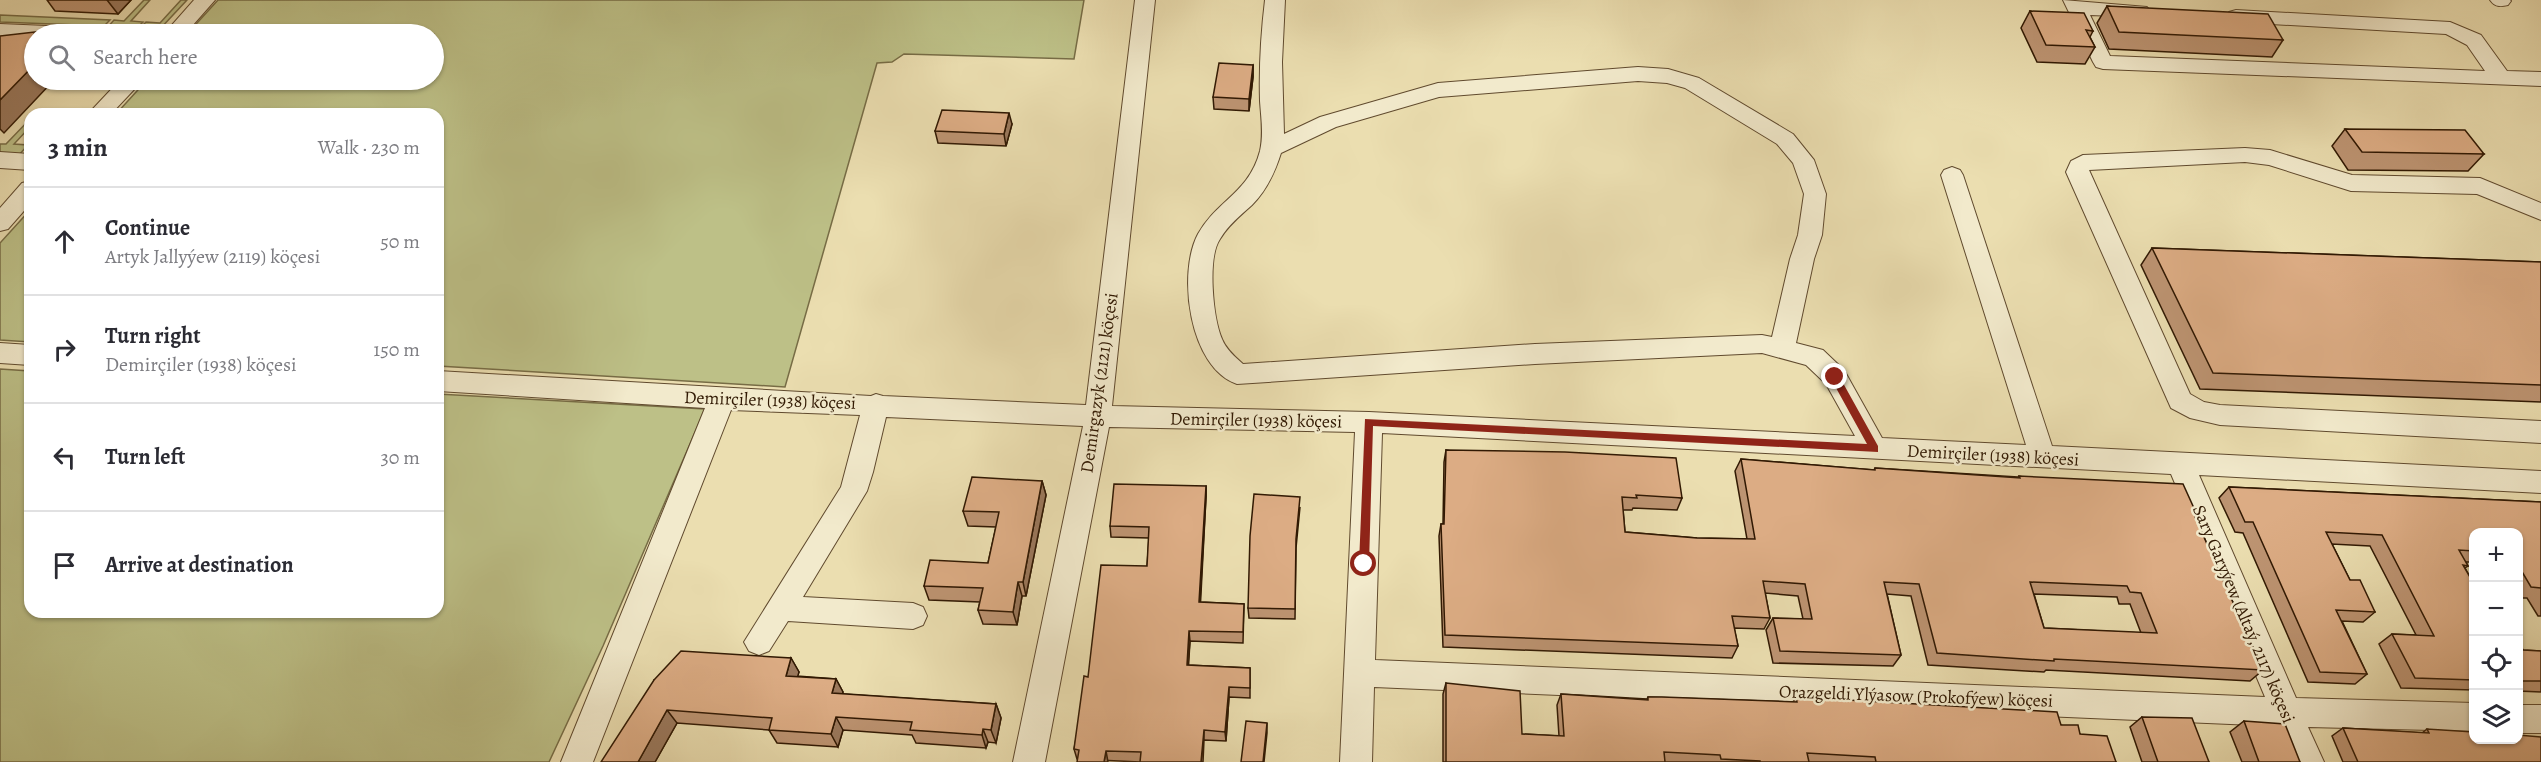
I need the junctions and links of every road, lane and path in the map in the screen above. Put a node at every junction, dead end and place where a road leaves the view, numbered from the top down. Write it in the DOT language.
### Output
graph roads {
  1 [pos="205,0"];
  2 [pos="1145,0"];
  3 [pos="1275,0"];
  4 [pos="2075,4"];
  5 [pos="2158,12"];
  6 [pos="2216,15"];
  7 [pos="183,24"];
  8 [pos="0,30"];
  9 [pos="24,31"];
  10 [pos="2501,78"];
  11 [pos="2541,79"];
  12 [pos="122,90"];
  13 [pos="105,108"];
  14 [pos="1272,148"];
  15 [pos="0,160"];
  16 [pos="24,162"];
  17 [pos="1952,175"];
  18 [pos="24,196"];
  19 [pos="2541,212"];
  20 [pos="0,223"];
  21 [pos="1782,348"];
  22 [pos="0,353"];
  23 [pos="24,355"];
  24 [pos="444,381"];
  25 [pos="722,399"];
  26 [pos="876,404"];
  27 [pos="1098,416"];
  28 [pos="1368,422"];
  29 [pos="2541,432"];
  30 [pos="1875,449"];
  31 [pos="2043,458"];
  32 [pos="2181,465"];
  33 [pos="2541,482"];
  34 [pos="782,608"];
  35 [pos="913,616"];
  36 [pos="759,642"];
  37 [pos="1359,673"];
  38 [pos="2286,712"];
  39 [pos="2469,717"];
  40 [pos="2523,719"];
  41 [pos="2541,719"];
  42 [pos="577,762"];
  43 [pos="1029,762"];
  44 [pos="1356,762"];
  45 [pos="2308,762"];
  1 -- 7 [label="street"];
  2 -- 27 [label="street, Demirgazyk (2121) köçesi"];
  3 -- 14 [label="street"];
  4 -- 5 [label="street"];
  4 -- 10 [label="street"];
  6 -- 10 [label="street"];
  8 -- 9 [label="street"];
  10 -- 11 [label="street"];
  12 -- 13 [label="street"];
  14 -- 21 [label="street"];
  14 -- 21 [label="street"];
  15 -- 16 [label="street"];
  17 -- 31 [label="street"];
  18 -- 20 [label="street"];
  19 -- 29 [label="street"];
  21 -- 30 [label="street"];
  22 -- 23 [label="street"];
  24 -- 25 [label="street, Demirçiler (1938) köçesi"];
  25 -- 26 [label="street, Demirçiler (1938) köçesi"];
  25 -- 42 [label="street"];
  26 -- 27 [label="street, Demirçiler (1938) köçesi"];
  26 -- 34 [label="street"];
  27 -- 28 [label="street, Demirçiler (1938) köçesi"];
  27 -- 43 [label="street, Demirgazyk (2121) köçesi"];
  28 -- 30 [label="street, Demirçiler (1938) köçesi"];
  28 -- 37 [label="street"];
  30 -- 31 [label="street, Demirçiler (1938) köçesi"];
  31 -- 32 [label="street, Demirçiler (1938) köçesi"];
  32 -- 33 [label="street, Demirçiler (1938) köçesi"];
  32 -- 38 [label="street, Sary Garyýew (Altaý, 2117) köçesi"];
  34 -- 35 [label="street"];
  34 -- 36 [label="street"];
  37 -- 38 [label="street, Orazgeldi Ylýasow (Prokofýew) köçesi"];
  37 -- 44 [label="street"];
  38 -- 39 [label="street, Orazgeldi Ylýasow (Prokofýew) köçesi"];
  38 -- 45 [label="street, Sary Garyýew (Altaý, 2117) köçesi"];
  40 -- 41 [label="street"];
}
